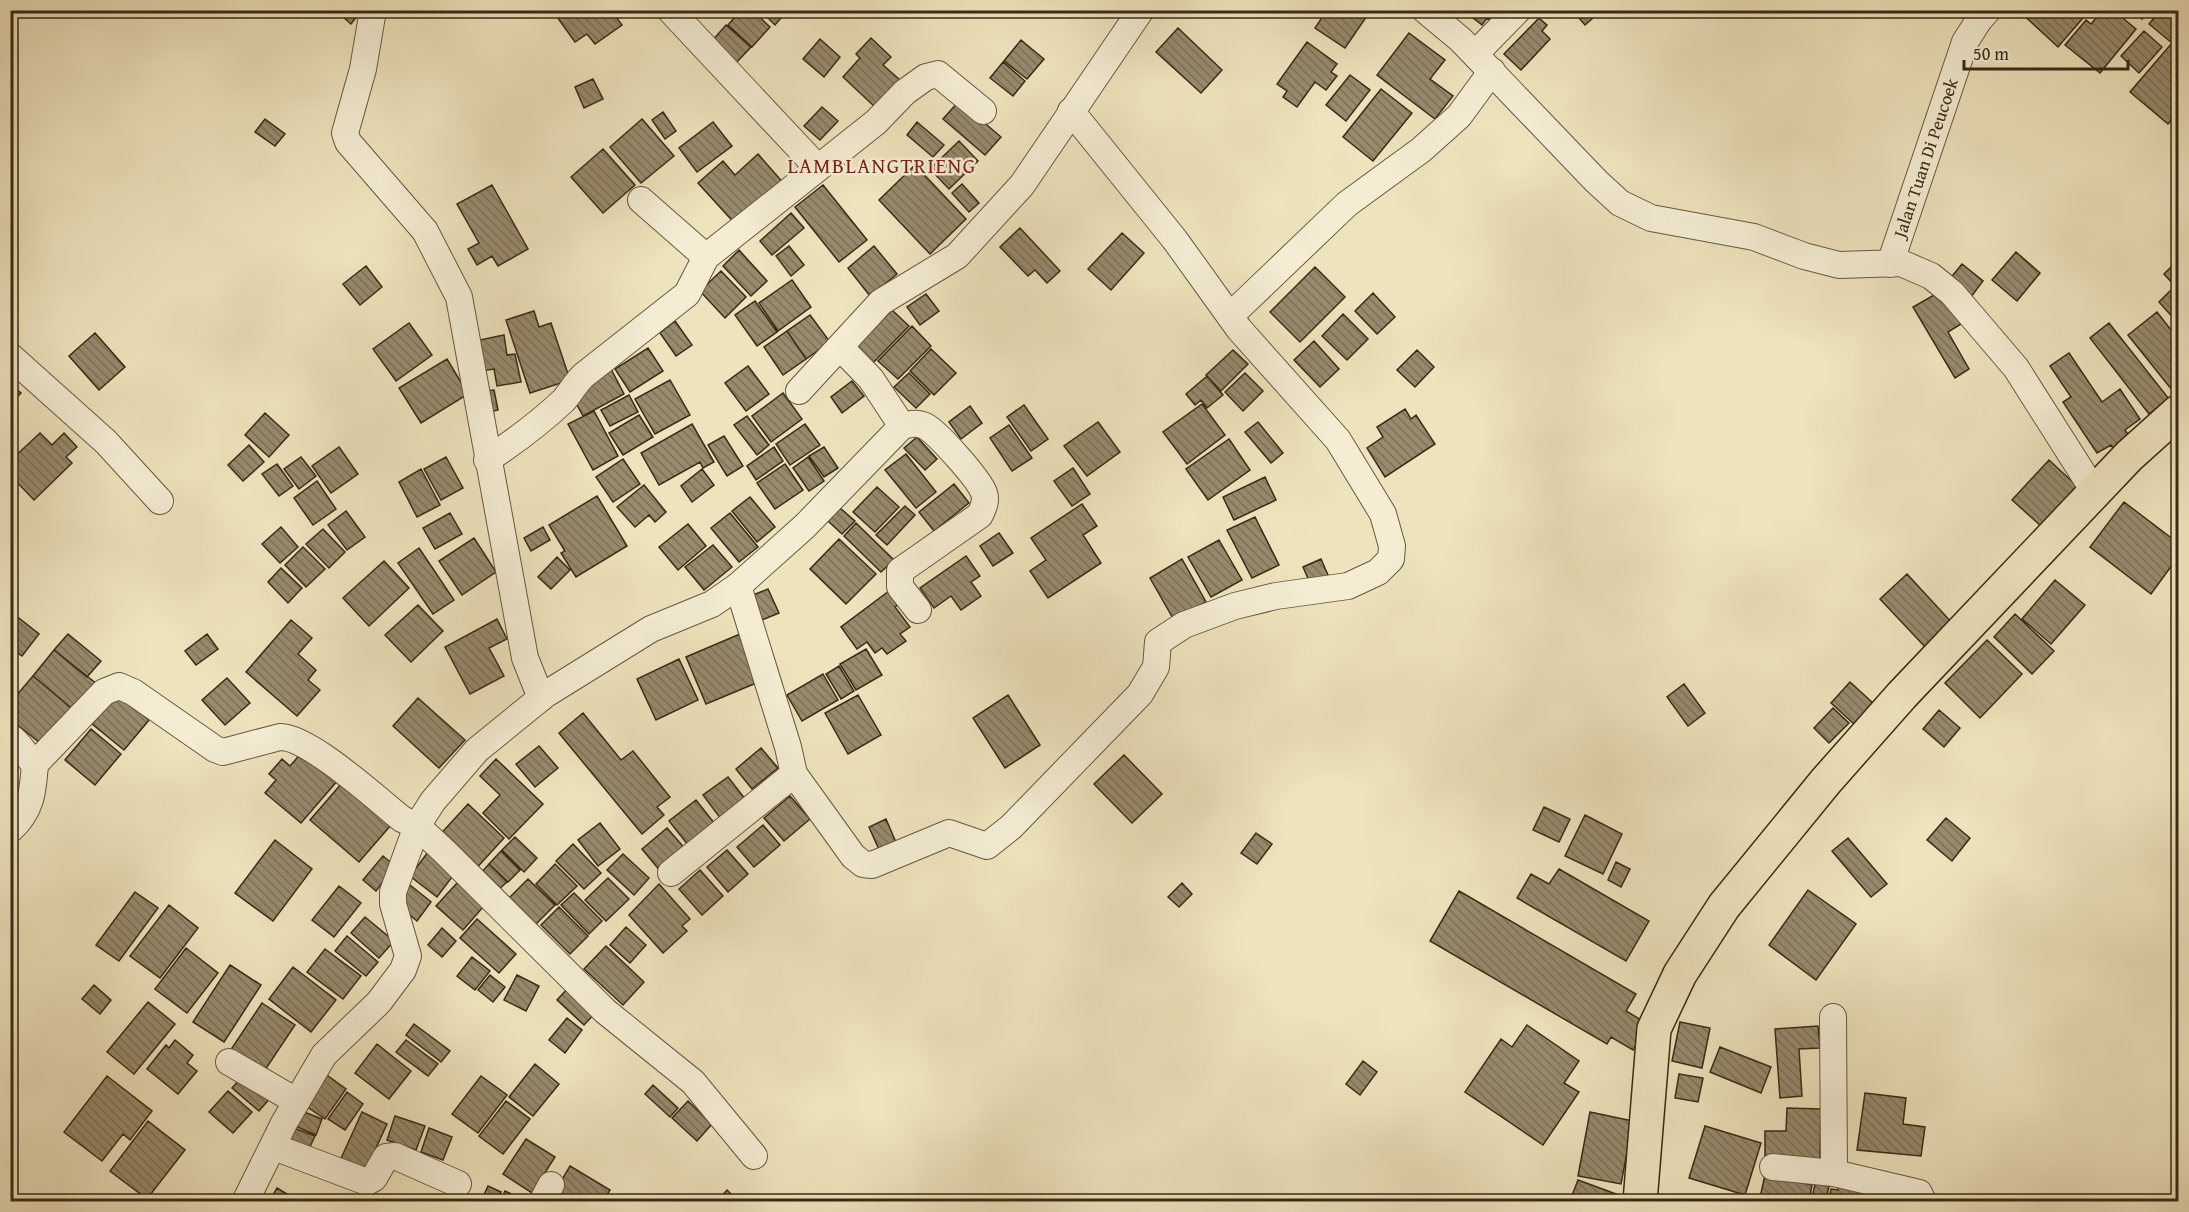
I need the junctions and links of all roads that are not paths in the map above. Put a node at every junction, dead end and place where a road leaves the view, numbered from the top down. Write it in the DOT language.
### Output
graph roads {
  1 [pos="374,10"];
  2 [pos="670,10"];
  3 [pos="1141,10"];
  4 [pos="1425,10"];
  5 [pos="1518,10"];
  6 [pos="1984,15"];
  7 [pos="1484,63"];
  8 [pos="983,111"];
  9 [pos="1071,111"];
  10 [pos="817,167"];
  11 [pos="641,200"];
  12 [pos="706,257"];
  13 [pos="1890,264"];
  14 [pos="1230,316"];
  15 [pos="840,347"];
  16 [pos="10,356"];
  17 [pos="799,391"];
  18 [pos="2178,412"];
  19 [pos="902,426"];
  20 [pos="487,460"];
  21 [pos="2094,491"];
  22 [pos="160,501"];
  23 [pos="738,586"];
  24 [pos="918,610"];
  25 [pos="541,698"];
  26 [pos="10,737"];
  27 [pos="35,764"];
  28 [pos="794,774"];
  29 [pos="417,826"];
  30 [pos="10,830"];
  31 [pos="671,873"];
  32 [pos="1833,1017"];
  33 [pos="228,1062"];
  34 [pos="296,1101"];
  35 [pos="274,1147"];
  36 [pos="754,1156"];
  37 [pos="1773,1167"];
  38 [pos="1834,1173"];
  39 [pos="458,1184"];
  40 [pos="245,1202"];
  41 [pos="1640,1202"];
  42 [pos="1923,1202"];
  1 -- 20 [label="street"];
  2 -- 10 [label="street"];
  3 -- 9 [label="street"];
  4 -- 7 [label="street"];
  5 -- 7 [label="street"];
  6 -- 13 [label="street, Jalan Tuan Di Peucoek"];
  7 -- 13 [label="street"];
  7 -- 14 [label="street"];
  8 -- 10 [label="street"];
  9 -- 14 [label="street"];
  9 -- 15 [label="street"];
  10 -- 12 [label="street"];
  11 -- 12 [label="street"];
  12 -- 20 [label="street"];
  13 -- 21 [label="street"];
  14 -- 28 [label="street"];
  15 -- 17 [label="street"];
  15 -- 19 [label="street"];
  16 -- 22 [label="street"];
  18 -- 21 [label="main road"];
  19 -- 23 [label="street"];
  19 -- 24 [label="street"];
  20 -- 25 [label="street"];
  21 -- 41 [label="main road"];
  23 -- 25 [label="street"];
  23 -- 28 [label="street"];
  25 -- 29 [label="street"];
  26 -- 27 [label="street"];
  27 -- 29 [label="street"];
  27 -- 30 [label="street"];
  28 -- 31 [label="street"];
  29 -- 34 [label="street"];
  29 -- 36 [label="street"];
  32 -- 38 [label="street"];
  33 -- 34 [label="street"];
  34 -- 35 [label="street"];
  35 -- 39 [label="street"];
  35 -- 40 [label="street"];
  37 -- 38 [label="street"];
  38 -- 42 [label="street"];
}
